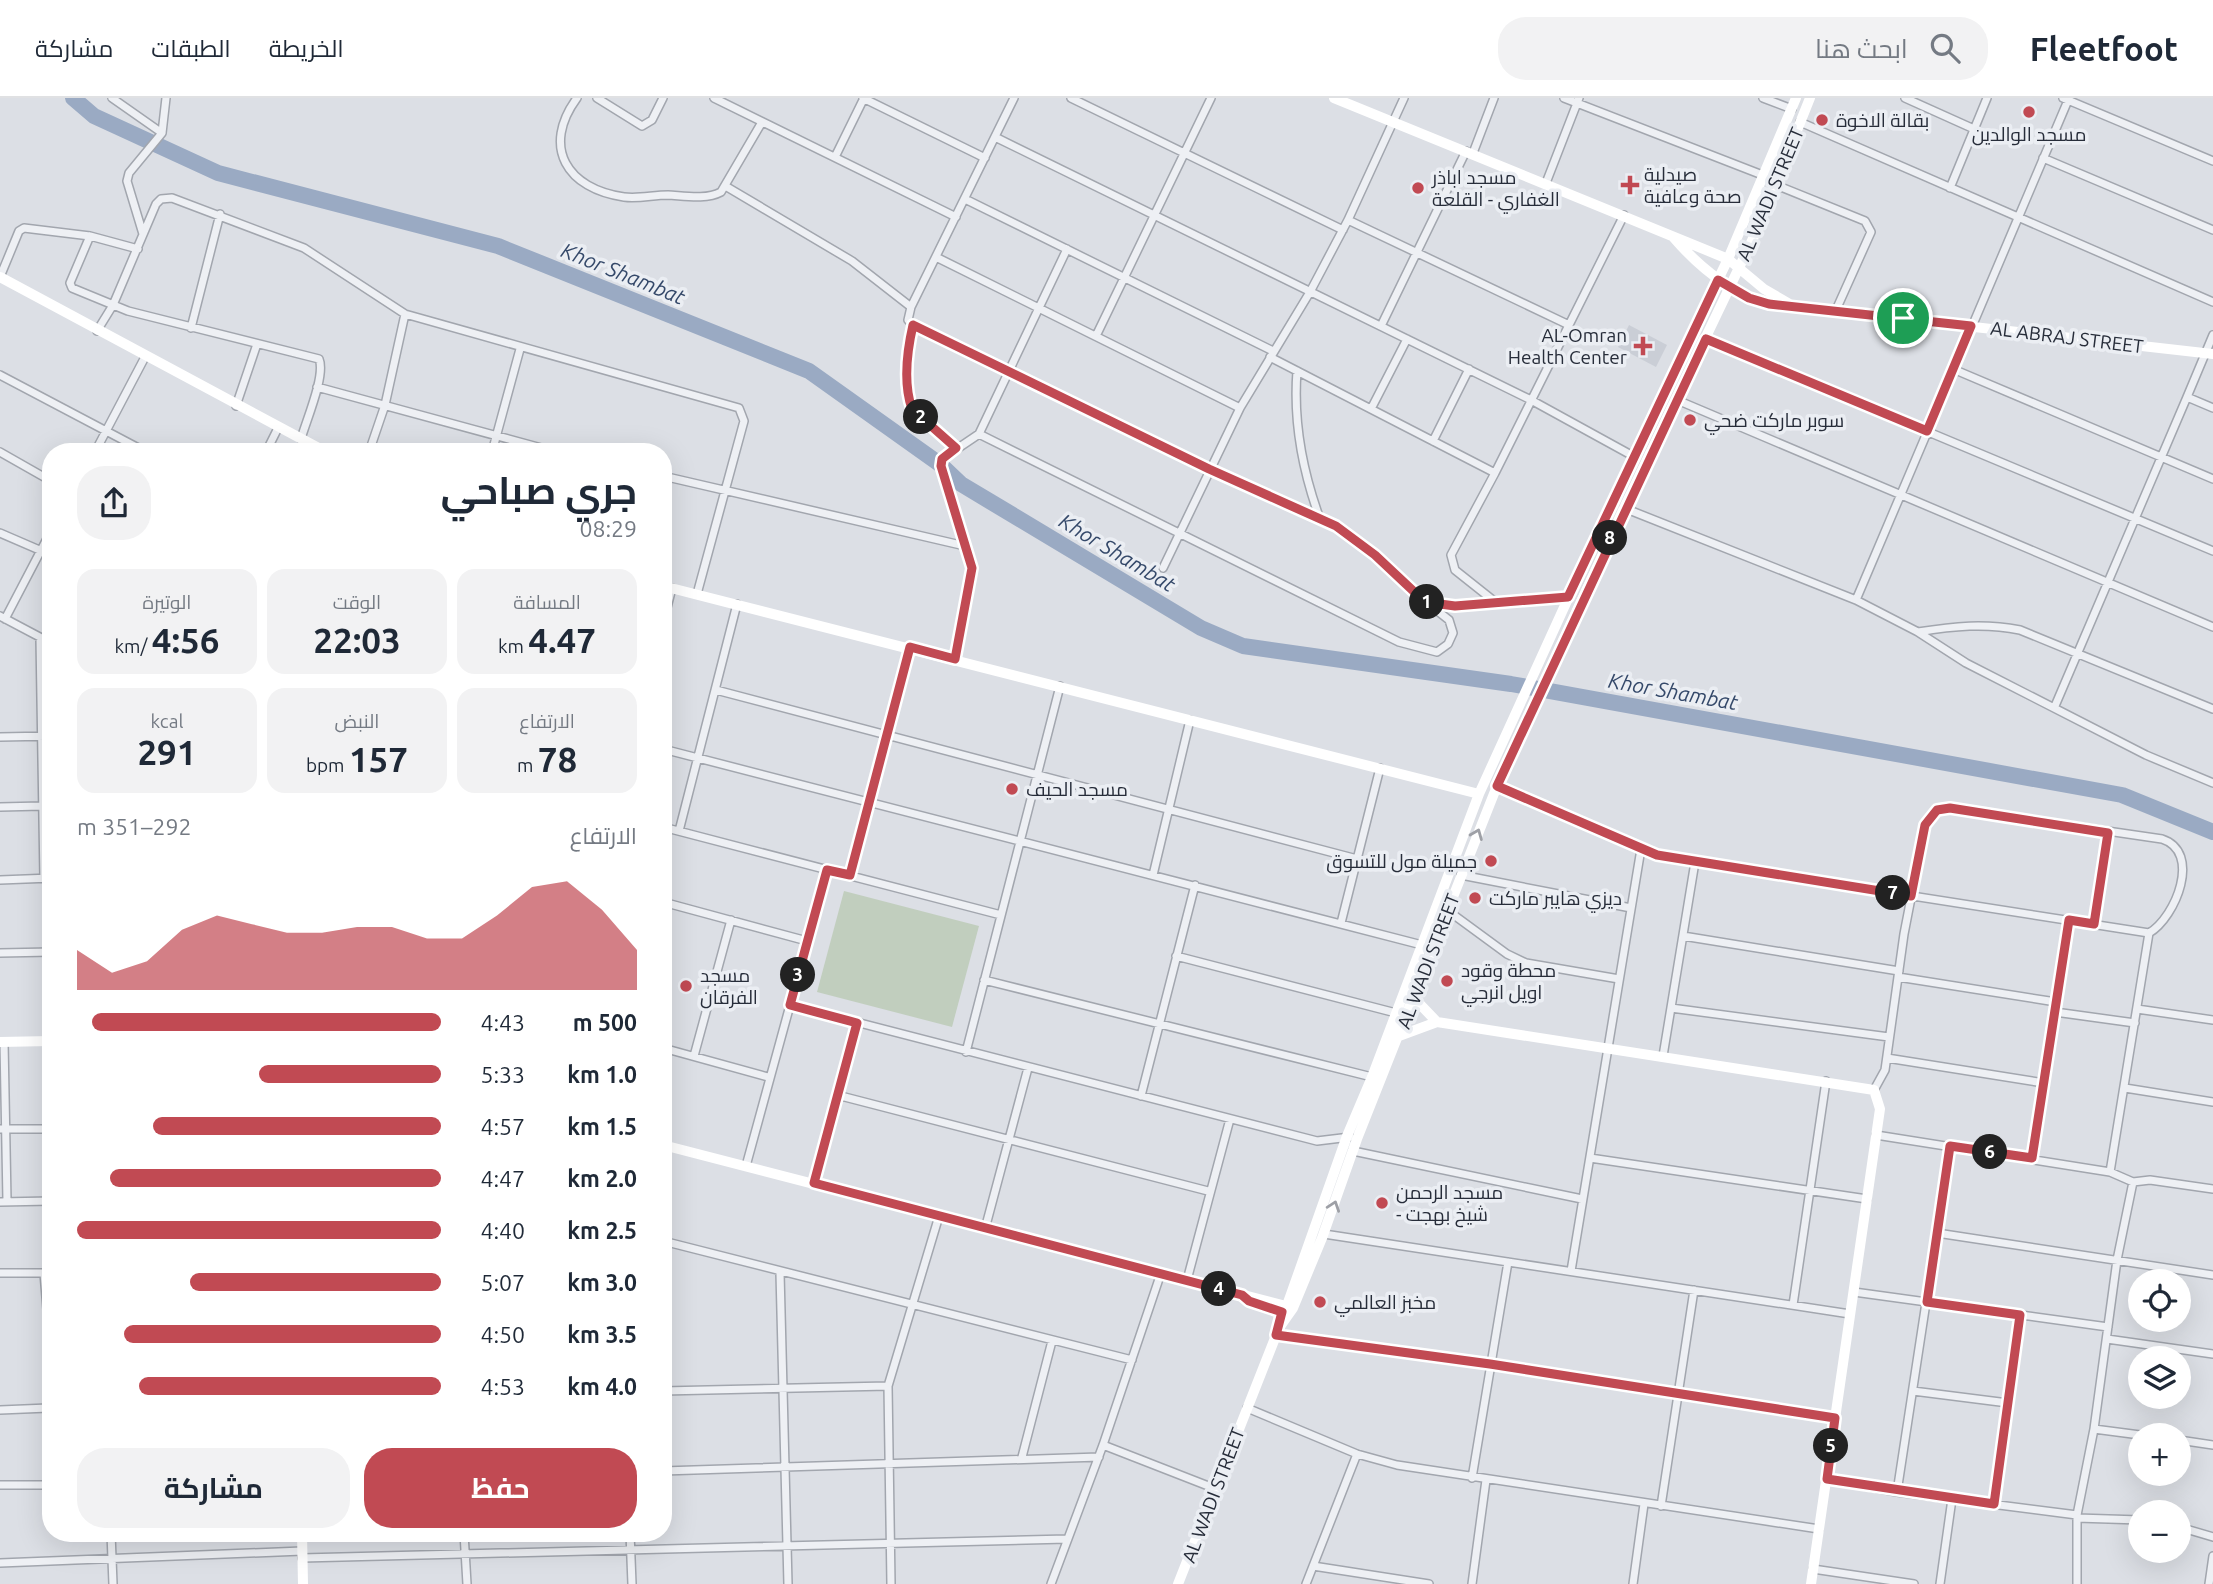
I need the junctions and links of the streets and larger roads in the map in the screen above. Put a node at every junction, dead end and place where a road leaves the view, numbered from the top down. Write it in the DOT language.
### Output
graph roads {
  1 [pos="112,98"];
  2 [pos="166,98"];
  3 [pos="577,98"];
  4 [pos="597,98"];
  5 [pos="663,98"];
  6 [pos="714,98"];
  7 [pos="864,98"];
  8 [pos="1014,98"];
  9 [pos="1071,98"];
  10 [pos="1210,98"];
  11 [pos="1334,98"];
  12 [pos="1404,98"];
  13 [pos="1494,98"];
  14 [pos="1564,98"];
  15 [pos="1763,98"];
  16 [pos="1810,98"];
  17 [pos="1905,98"];
  18 [pos="1986,98"];
  19 [pos="2067,99"];
  20 [pos="1578,101"];
  21 [pos="1794,104"];
  22 [pos="762,122"];
  23 [pos="1395,122"];
  24 [pos="1800,122"];
  25 [pos="1974,129"];
  26 [pos="162,133"];
  27 [pos="995,137"];
  28 [pos="1470,151"];
  29 [pos="1184,153"];
  30 [pos="835,157"];
  31 [pos="985,158"];
  32 [pos="2043,158"];
  33 [pos="2213,161"];
  34 [pos="1765,176"];
  35 [pos="1546,183"];
  36 [pos="1776,185"];
  37 [pos="727,187"];
  38 [pos="1950,188"];
  39 [pos="965,199"];
  40 [pos="220,214"];
  41 [pos="1154,215"];
  42 [pos="1623,215"];
  43 [pos="956,216"];
  44 [pos="2018,216"];
  45 [pos="1349,220"];
  46 [pos="1343,230"];
  47 [pos="2213,230"];
  48 [pos="143,235"];
  49 [pos="90,236"];
  50 [pos="1674,238"];
  51 [pos="138,249"];
  52 [pos="1067,249"];
  53 [pos="1418,253"];
  54 [pos="936,257"];
  55 [pos="1728,259"];
  56 [pos="1740,267"];
  57 [pos="0,277"];
  58 [pos="1124,277"];
  59 [pos="1718,280"];
  60 [pos="1730,288"];
  61 [pos="1310,292"];
  62 [pos="2213,302"];
  63 [pos="113,305"];
  64 [pos="911,307"];
  65 [pos="1039,307"];
  66 [pos="1796,307"];
  67 [pos="1836,310"];
  68 [pos="405,314"];
  69 [pos="913,325"];
  70 [pos="1569,325"];
  71 [pos="1381,326"];
  72 [pos="1971,326"];
  73 [pos="191,328"];
  74 [pos="97,331"];
  75 [pos="2213,335"];
  76 [pos="1096,336"];
  77 [pos="1407,339"];
  78 [pos="1706,339"];
  79 [pos="257,344"];
  80 [pos="520,349"];
  81 [pos="1271,354"];
  82 [pos="2209,354"];
  83 [pos="145,357"];
  84 [pos="1469,369"];
  85 [pos="1953,369"];
  86 [pos="1009,371"];
  87 [pos="1297,371"];
  88 [pos="0,375"];
  89 [pos="317,387"];
  90 [pos="2187,397"];
  91 [pos="1531,400"];
  92 [pos="1677,400"];
  93 [pos="385,405"];
  94 [pos="236,406"];
  95 [pos="1240,408"];
  96 [pos="2213,408"];
  97 [pos="1371,409"];
  98 [pos="278,428"];
  99 [pos="106,431"];
  100 [pos="1927,431"];
  101 [pos="497,435"];
  102 [pos="979,435"];
  103 [pos="301,439"];
  104 [pos="1433,440"];
  105 [pos="100,443"];
  106 [pos="129,443"];
  107 [pos="270,443"];
  108 [pos="309,443"];
  109 [pos="372,443"];
  110 [pos="495,443"];
  111 [pos="525,443"];
  112 [pos="956,448"];
  113 [pos="0,452"];
  114 [pos="1633,456"];
  115 [pos="2161,457"];
  116 [pos="1209,469"];
  117 [pos="1495,473"];
  118 [pos="42,476"];
  119 [pos="672,479"];
  120 [pos="2213,479"];
  121 [pos="723,490"];
  122 [pos="1901,493"];
  123 [pos="1624,509"];
  124 [pos="2136,517"];
  125 [pos="1320,519"];
  126 [pos="1179,531"];
  127 [pos="0,533"];
  128 [pos="965,546"];
  129 [pos="42,547"];
  130 [pos="40,550"];
  131 [pos="2213,551"];
  132 [pos="1163,568"];
  133 [pos="2108,582"];
  134 [pos="672,588"];
  135 [pos="697,594"];
  136 [pos="1568,597"];
  137 [pos="1856,600"];
  138 [pos="1494,601"];
  139 [pos="1425,602"];
  140 [pos="737,604"];
  141 [pos="3,618"];
  142 [pos="2213,627"];
  143 [pos="1918,632"];
  144 [pos="40,638"];
  145 [pos="910,647"];
  146 [pos="2078,652"];
  147 [pos="955,659"];
  148 [pos="1060,685"];
  149 [pos="716,690"];
  150 [pos="2055,706"];
  151 [pos="2213,709"];
  152 [pos="1190,720"];
  153 [pos="41,736"];
  154 [pos="0,737"];
  155 [pos="889,737"];
  156 [pos="672,751"];
  157 [pos="699,758"];
  158 [pos="1380,768"];
  159 [pos="1037,775"];
  160 [pos="2213,783"];
  161 [pos="1497,786"];
  162 [pos="1479,794"];
  163 [pos="870,804"];
  164 [pos="42,806"];
  165 [pos="0,807"];
  166 [pos="1169,810"];
  167 [pos="672,829"];
  168 [pos="679,831"];
  169 [pos="2108,833"];
  170 [pos="1020,842"];
  171 [pos="1641,849"];
  172 [pos="1357,859"];
  173 [pos="1695,862"];
  174 [pos="827,870"];
  175 [pos="850,875"];
  176 [pos="1153,875"];
  177 [pos="1461,875"];
  178 [pos="42,878"];
  179 [pos="0,880"];
  180 [pos="1195,886"];
  181 [pos="1911,896"];
  182 [pos="672,904"];
  183 [pos="1631,908"];
  184 [pos="1447,910"];
  185 [pos="1001,915"];
  186 [pos="731,920"];
  187 [pos="2069,920"];
  188 [pos="1341,923"];
  189 [pos="2094,924"];
  190 [pos="2149,933"];
  191 [pos="1683,936"];
  192 [pos="807,941"];
  193 [pos="1422,945"];
  194 [pos="42,952"];
  195 [pos="0,953"];
  196 [pos="1177,956"];
  197 [pos="1898,974"];
  198 [pos="1619,979"];
  199 [pos="984,980"];
  200 [pos="1413,997"];
  201 [pos="2056,1002"];
  202 [pos="790,1005"];
  203 [pos="1671,1008"];
  204 [pos="2137,1009"];
  205 [pos="2055,1012"];
  206 [pos="1396,1013"];
  207 [pos="2213,1020"];
  208 [pos="1437,1022"];
  209 [pos="857,1023"];
  210 [pos="2135,1023"];
  211 [pos="1159,1024"];
  212 [pos="1399,1036"];
  213 [pos="1889,1037"];
  214 [pos="42,1041"];
  215 [pos="2,1042"];
  216 [pos="1608,1048"];
  217 [pos="672,1050"];
  218 [pos="966,1052"];
  219 [pos="694,1056"];
  220 [pos="1663,1056"];
  221 [pos="1886,1058"];
  222 [pos="1028,1068"];
  223 [pos="768,1077"];
  224 [pos="1373,1077"];
  225 [pos="1826,1080"];
  226 [pos="2044,1083"];
  227 [pos="2125,1088"];
  228 [pos="1874,1090"];
  229 [pos="837,1095"];
  230 [pos="1141,1096"];
  231 [pos="2213,1102"];
  232 [pos="1230,1119"];
  233 [pos="3,1129"];
  234 [pos="42,1129"];
  235 [pos="1876,1135"];
  236 [pos="1352,1138"];
  237 [pos="1009,1140"];
  238 [pos="1950,1146"];
  239 [pos="672,1150"];
  240 [pos="1353,1151"];
  241 [pos="1590,1158"];
  242 [pos="2032,1158"];
  243 [pos="746,1166"];
  244 [pos="2110,1172"];
  245 [pos="2133,1182"];
  246 [pos="814,1183"];
  247 [pos="2213,1189"];
  248 [pos="1208,1191"];
  249 [pos="1810,1191"];
  250 [pos="1582,1199"];
  251 [pos="1867,1199"];
  252 [pos="3,1201"];
  253 [pos="42,1201"];
  254 [pos="939,1216"];
  255 [pos="985,1229"];
  256 [pos="1937,1233"];
  257 [pos="1324,1234"];
  258 [pos="672,1243"];
  259 [pos="2117,1260"];
  260 [pos="1508,1262"];
  261 [pos="1571,1271"];
  262 [pos="0,1273"];
  263 [pos="42,1273"];
  264 [pos="780,1273"];
  265 [pos="1161,1273"];
  266 [pos="2213,1275"];
  267 [pos="1187,1280"];
  268 [pos="1693,1290"];
  269 [pos="1854,1292"];
  270 [pos="1927,1302"];
  271 [pos="1793,1305"];
  272 [pos="913,1306"];
  273 [pos="1288,1310"];
  274 [pos="1850,1314"];
  275 [pos="2020,1315"];
  276 [pos="2108,1327"];
  277 [pos="1277,1332"];
  278 [pos="2107,1339"];
  279 [pos="1052,1341"];
  280 [pos="2213,1354"];
  281 [pos="1132,1360"];
  282 [pos="1490,1364"];
  283 [pos="888,1386"];
  284 [pos="781,1390"];
  285 [pos="672,1391"];
  286 [pos="1913,1391"];
  287 [pos="1680,1394"];
  288 [pos="2008,1403"];
  289 [pos="42,1408"];
  290 [pos="1247,1408"];
  291 [pos="0,1410"];
  292 [pos="1835,1418"];
  293 [pos="2094,1429"];
  294 [pos="2128,1433"];
  295 [pos="2191,1442"];
  296 [pos="1103,1445"];
  297 [pos="2213,1445"];
  298 [pos="1357,1454"];
  299 [pos="1022,1457"];
  300 [pos="1099,1457"];
  301 [pos="889,1464"];
  302 [pos="785,1467"];
  303 [pos="672,1471"];
  304 [pos="1472,1478"];
  305 [pos="1827,1479"];
  306 [pos="1486,1480"];
  307 [pos="0,1485"];
  308 [pos="42,1485"];
  309 [pos="1216,1489"];
  310 [pos="1897,1492"];
  311 [pos="1952,1499"];
  312 [pos="1644,1504"];
  313 [pos="1994,1504"];
  314 [pos="1661,1506"];
  315 [pos="2077,1517"];
  316 [pos="2128,1519"];
  317 [pos="1819,1529"];
  318 [pos="2191,1531"];
  319 [pos="2213,1537"];
  320 [pos="1067,1539"];
  321 [pos="111,1542"];
  322 [pos="302,1542"];
  323 [pos="465,1542"];
  324 [pos="630,1542"];
  325 [pos="891,1542"];
  326 [pos="789,1546"];
  327 [pos="631,1551"];
  328 [pos="302,1554"];
  329 [pos="466,1556"];
  330 [pos="2213,1556"];
  331 [pos="112,1560"];
  332 [pos="0,1563"];
  333 [pos="1313,1566"];
  334 [pos="1813,1569"];
  335 [pos="113,1584"];
  336 [pos="303,1584"];
  337 [pos="467,1584"];
  338 [pos="632,1584"];
  339 [pos="788,1584"];
  340 [pos="891,1584"];
  341 [pos="1051,1584"];
  342 [pos="1178,1584"];
  343 [pos="1306,1584"];
  344 [pos="1429,1584"];
  345 [pos="1472,1584"];
  346 [pos="1633,1584"];
  347 [pos="1811,1584"];
  348 [pos="1913,1584"];
  349 [pos="1940,1584"];
  350 [pos="2077,1584"];
  351 [pos="2209,1584"];
  1 -- 26 [label="street"];
  2 -- 26 [label="street"];
  3 -- 37 [label="street"];
  4 -- 5 [label="street"];
  6 -- 22 [label="street"];
  7 -- 30 [label="street"];
  7 -- 31 [label="street"];
  8 -- 27 [label="street"];
  9 -- 29 [label="street"];
  10 -- 29 [label="street"];
  11 -- 23 [label="street"];
  12 -- 23 [label="street"];
  13 -- 28 [label="street"];
  14 -- 20 [label="street"];
  15 -- 21 [label="street"];
  16 -- 24 [label="street, AL WADI STREET"];
  17 -- 25 [label="street"];
  18 -- 25 [label="street"];
  19 -- 32 [label="street"];
  19 -- 33 [label="street"];
  20 -- 34 [label="street"];
  20 -- 35 [label="street"];
  21 -- 34 [label="street, AL WADI STREET"];
  22 -- 30 [label="street"];
  22 -- 37 [label="street"];
  23 -- 28 [label="street"];
  23 -- 45 [label="street"];
  24 -- 36 [label="street, AL WADI STREET"];
  24 -- 38 [label="street"];
  25 -- 38 [label="street"];
  26 -- 48 [label="street"];
  27 -- 31 [label="street"];
  27 -- 41 [label="street"];
  28 -- 35 [label="street"];
  28 -- 53 [label="street"];
  29 -- 41 [label="street"];
  29 -- 46 [label="street"];
  30 -- 43 [label="street"];
  31 -- 39 [label="street"];
  32 -- 44 [label="street"];
  32 -- 47 [label="street"];
  34 -- 55 [label="street, AL WADI STREET"];
  35 -- 42 [label="street"];
  36 -- 56 [label="street, AL WADI STREET"];
  36 -- 67 [label="street"];
  37 -- 64 [label="street"];
  38 -- 44 [label="street"];
  39 -- 43 [label="street"];
  39 -- 52 [label="street"];
  40 -- 48 [label="street"];
  40 -- 68 [label="street"];
  40 -- 73 [label="street"];
  41 -- 58 [label="street"];
  41 -- 61 [label="street"];
  42 -- 50 [label="street"];
  42 -- 70 [label="street"];
  43 -- 54 [label="street"];
  44 -- 62 [label="street"];
  44 -- 72 [label="street"];
  45 -- 46 [label="street"];
  45 -- 53 [label="street"];
  46 -- 61 [label="street"];
  48 -- 51 [label="street"];
  49 -- 51 [label="street"];
  49 -- 57 [label="street"];
  49 -- 63 [label="street"];
  50 -- 55 [label="street"];
  50 -- 59 [label="street, AL ABRAJ STREET"];
  51 -- 63 [label="street"];
  52 -- 58 [label="street"];
  52 -- 65 [label="street"];
  53 -- 70 [label="street"];
  53 -- 71 [label="street"];
  54 -- 64 [label="street"];
  54 -- 65 [label="street"];
  55 -- 56 [label="street"];
  55 -- 59 [label="street, AL WADI STREET"];
  56 -- 60 [label="street, AL WADI STREET"];
  56 -- 66 [label="street"];
  57 -- 74 [label="street"];
  58 -- 76 [label="street"];
  58 -- 81 [label="street"];
  59 -- 60 [label="street, AL ABRAJ STREET"];
  59 -- 114 [label="street, AL WADI STREET"];
  60 -- 66 [label="street, AL ABRAJ STREET"];
  60 -- 78 [label="street, AL WADI STREET"];
  61 -- 71 [label="street"];
  61 -- 81 [label="street"];
  63 -- 73 [label="street"];
  63 -- 74 [label="street"];
  64 -- 69 [label="street"];
  65 -- 76 [label="street"];
  65 -- 86 [label="street"];
  66 -- 67 [label="street, AL ABRAJ STREET"];
  67 -- 72 [label="street, AL ABRAJ STREET"];
  68 -- 80 [label="street"];
  68 -- 93 [label="street"];
  69 -- 86 [label="street"];
  69 -- 112 [label="street"];
  70 -- 91 [label="street"];
  71 -- 77 [label="street"];
  72 -- 82 [label="street, AL ABRAJ STREET"];
  72 -- 85 [label="street"];
  73 -- 79 [label="street"];
  74 -- 83 [label="street"];
  75 -- 82 [label="street"];
  76 -- 95 [label="street"];
  77 -- 84 [label="street"];
  77 -- 97 [label="street"];
  78 -- 92 [label="street, AL WADI STREET"];
  78 -- 100 [label="street"];
  79 -- 89 [label="street"];
  79 -- 94 [label="street"];
  80 -- 101 [label="street"];
  80 -- 121 [label="street"];
  81 -- 87 [label="street"];
  81 -- 95 [label="street"];
  82 -- 90 [label="street"];
  83 -- 94 [label="street"];
  83 -- 99 [label="street"];
  84 -- 91 [label="street"];
  84 -- 104 [label="street"];
  85 -- 100 [label="street"];
  85 -- 115 [label="street"];
  86 -- 102 [label="street"];
  86 -- 116 [label="street"];
  87 -- 97 [label="street"];
  87 -- 125 [label="street"];
  88 -- 99 [label="street"];
  89 -- 93 [label="street"];
  89 -- 103 [label="street"];
  90 -- 96 [label="street"];
  90 -- 115 [label="street"];
  91 -- 114 [label="street"];
  91 -- 117 [label="street"];
  92 -- 122 [label="street"];
  92 -- 123 [label="street, AL WADI STREET"];
  93 -- 101 [label="street"];
  93 -- 109 [label="street"];
  94 -- 98 [label="street"];
  95 -- 116 [label="street"];
  97 -- 104 [label="street"];
  98 -- 103 [label="street"];
  98 -- 107 [label="street"];
  99 -- 105 [label="street"];
  99 -- 106 [label="street"];
  100 -- 122 [label="street"];
  100 -- 124 [label="street"];
  101 -- 110 [label="street"];
  101 -- 111 [label="street"];
  102 -- 112 [label="street"];
  102 -- 126 [label="street"];
  103 -- 108 [label="street"];
  104 -- 117 [label="street"];
  112 -- 128 [label="street"];
  113 -- 118 [label="street"];
  114 -- 136 [label="street, AL WADI STREET"];
  115 -- 120 [label="street"];
  115 -- 124 [label="street"];
  116 -- 125 [label="street"];
  116 -- 126 [label="street"];
  117 -- 138 [label="street"];
  119 -- 121 [label="street"];
  121 -- 128 [label="street"];
  121 -- 135 [label="street"];
  122 -- 133 [label="street"];
  122 -- 137 [label="street"];
  123 -- 137 [label="street"];
  123 -- 161 [label="street, AL WADI STREET"];
  124 -- 131 [label="street"];
  124 -- 133 [label="street"];
  125 -- 139 [label="street"];
  126 -- 132 [label="street"];
  126 -- 139 [label="street"];
  127 -- 130 [label="street"];
  128 -- 147 [label="street"];
  129 -- 130 [label="street"];
  130 -- 141 [label="street"];
  133 -- 142 [label="street"];
  133 -- 146 [label="street"];
  134 -- 135 [label="street"];
  135 -- 140 [label="street"];
  136 -- 138 [label="street"];
  136 -- 162 [label="street, AL WADI STREET"];
  137 -- 143 [label="street"];
  138 -- 139 [label="street"];
  140 -- 145 [label="street"];
  140 -- 149 [label="street"];
  141 -- 144 [label="street"];
  143 -- 146 [label="street"];
  143 -- 150 [label="street"];
  144 -- 153 [label="street"];
  145 -- 147 [label="street"];
  145 -- 155 [label="street"];
  146 -- 150 [label="street"];
  146 -- 151 [label="street"];
  147 -- 148 [label="street"];
  148 -- 152 [label="street"];
  148 -- 159 [label="street"];
  149 -- 155 [label="street"];
  149 -- 157 [label="street"];
  150 -- 160 [label="street"];
  152 -- 158 [label="street"];
  152 -- 166 [label="street"];
  153 -- 154 [label="street"];
  153 -- 164 [label="street"];
  155 -- 159 [label="street"];
  155 -- 163 [label="street"];
  156 -- 157 [label="street"];
  157 -- 163 [label="street"];
  157 -- 168 [label="street"];
  158 -- 162 [label="street"];
  158 -- 172 [label="street"];
  159 -- 166 [label="street"];
  159 -- 170 [label="street"];
  161 -- 171 [label="street"];
  177 -- 161 [label="street, AL WADI STREET, one-way"];
  162 -- 193 [label="street, AL WADI STREET"];
  163 -- 170 [label="street"];
  163 -- 175 [label="street"];
  164 -- 165 [label="street"];
  166 -- 172 [label="street"];
  166 -- 176 [label="street"];
  167 -- 168 [label="street"];
  168 -- 174 [label="street"];
  169 -- 181 [label="street"];
  169 -- 189 [label="street"];
  169 -- 190 [label="street"];
  170 -- 176 [label="street"];
  170 -- 185 [label="street"];
  171 -- 173 [label="street"];
  171 -- 183 [label="street"];
  172 -- 188 [label="street"];
  173 -- 181 [label="street"];
  173 -- 191 [label="street"];
  174 -- 175 [label="street"];
  174 -- 192 [label="street"];
  175 -- 185 [label="street"];
  176 -- 180 [label="street"];
  177 -- 183 [label="street"];
  177 -- 184 [label="street, AL WADI STREET"];
  178 -- 179 [label="street"];
  180 -- 188 [label="street"];
  180 -- 196 [label="street"];
  181 -- 187 [label="street"];
  181 -- 197 [label="street"];
  182 -- 186 [label="street"];
  183 -- 198 [label="street"];
  184 -- 198 [label="street"];
  184 -- 200 [label="street, AL WADI STREET"];
  185 -- 199 [label="street"];
  186 -- 192 [label="street"];
  186 -- 219 [label="street"];
  187 -- 189 [label="street"];
  187 -- 201 [label="street"];
  188 -- 193 [label="street"];
  189 -- 190 [label="street"];
  190 -- 204 [label="street"];
  191 -- 197 [label="street"];
  191 -- 203 [label="street"];
  192 -- 202 [label="street"];
  193 -- 206 [label="street, AL WADI STREET"];
  194 -- 195 [label="street"];
  196 -- 206 [label="street"];
  196 -- 211 [label="street"];
  197 -- 201 [label="street"];
  197 -- 213 [label="street"];
  198 -- 216 [label="street"];
  199 -- 211 [label="street"];
  199 -- 218 [label="street"];
  200 -- 208 [label="street"];
  200 -- 212 [label="street, AL WADI STREET"];
  201 -- 205 [label="street"];
  202 -- 209 [label="street"];
  202 -- 223 [label="street"];
  203 -- 213 [label="street"];
  203 -- 220 [label="street"];
  204 -- 207 [label="street"];
  204 -- 210 [label="street"];
  205 -- 210 [label="street"];
  205 -- 226 [label="street"];
  206 -- 224 [label="street, AL WADI STREET"];
  208 -- 212 [label="street"];
  208 -- 216 [label="street"];
  209 -- 218 [label="street"];
  209 -- 229 [label="street"];
  210 -- 227 [label="street"];
  211 -- 224 [label="street"];
  211 -- 230 [label="street"];
  212 -- 236 [label="street, AL WADI STREET"];
  213 -- 221 [label="street"];
  214 -- 215 [label="street"];
  215 -- 233 [label="street"];
  216 -- 220 [label="street"];
  216 -- 241 [label="street"];
  217 -- 219 [label="street"];
  218 -- 222 [label="street"];
  219 -- 223 [label="street"];
  220 -- 225 [label="street"];
  221 -- 226 [label="street"];
  221 -- 228 [label="street"];
  222 -- 230 [label="street"];
  222 -- 237 [label="street"];
  223 -- 243 [label="street"];
  224 -- 236 [label="street, AL WADI STREET"];
  225 -- 228 [label="street"];
  225 -- 249 [label="street"];
  226 -- 242 [label="street"];
  227 -- 231 [label="street"];
  227 -- 244 [label="street"];
  228 -- 235 [label="street"];
  229 -- 237 [label="street"];
  229 -- 246 [label="street"];
  230 -- 232 [label="street"];
  232 -- 236 [label="street"];
  232 -- 248 [label="street"];
  233 -- 234 [label="street"];
  233 -- 252 [label="street"];
  235 -- 238 [label="street"];
  235 -- 251 [label="street"];
  236 -- 240 [label="street, AL WADI STREET"];
  236 -- 273 [label="street, AL WADI STREET"];
  237 -- 248 [label="street"];
  237 -- 255 [label="street"];
  238 -- 242 [label="street"];
  238 -- 256 [label="street"];
  239 -- 243 [label="street"];
  240 -- 250 [label="street"];
  257 -- 240 [label="street, AL WADI STREET, one-way"];
  241 -- 249 [label="street"];
  241 -- 250 [label="street"];
  242 -- 244 [label="street"];
  243 -- 246 [label="street"];
  244 -- 245 [label="street"];
  245 -- 247 [label="street"];
  245 -- 259 [label="street"];
  246 -- 254 [label="street"];
  248 -- 267 [label="street"];
  249 -- 251 [label="street"];
  249 -- 271 [label="street"];
  250 -- 261 [label="street"];
  251 -- 269 [label="street"];
  252 -- 253 [label="street"];
  254 -- 255 [label="street"];
  254 -- 272 [label="street"];
  255 -- 265 [label="street"];
  256 -- 259 [label="street"];
  256 -- 270 [label="street"];
  257 -- 260 [label="street"];
  257 -- 273 [label="street, AL WADI STREET"];
  258 -- 264 [label="street"];
  259 -- 266 [label="street"];
  259 -- 276 [label="street"];
  260 -- 261 [label="street"];
  260 -- 282 [label="street"];
  261 -- 268 [label="street"];
  262 -- 263 [label="street"];
  264 -- 272 [label="street"];
  264 -- 284 [label="street"];
  265 -- 267 [label="street"];
  265 -- 281 [label="street"];
  267 -- 273 [label="street"];
  268 -- 271 [label="street"];
  268 -- 287 [label="street"];
  269 -- 270 [label="street"];
  269 -- 274 [label="street"];
  270 -- 275 [label="street"];
  270 -- 286 [label="street"];
  271 -- 274 [label="street"];
  272 -- 279 [label="street"];
  272 -- 283 [label="street"];
  273 -- 277 [label="street, AL WADI STREET"];
  274 -- 292 [label="street"];
  275 -- 276 [label="street"];
  275 -- 288 [label="street"];
  276 -- 278 [label="street"];
  277 -- 282 [label="street"];
  277 -- 290 [label="street, AL WADI STREET"];
  278 -- 280 [label="street"];
  278 -- 293 [label="street"];
  279 -- 281 [label="street"];
  279 -- 299 [label="street"];
  281 -- 296 [label="street"];
  282 -- 287 [label="street"];
  282 -- 304 [label="street"];
  283 -- 284 [label="street"];
  283 -- 301 [label="street"];
  284 -- 285 [label="street"];
  284 -- 302 [label="street"];
  286 -- 288 [label="street"];
  286 -- 310 [label="street"];
  287 -- 292 [label="street"];
  287 -- 314 [label="street"];
  288 -- 313 [label="street"];
  289 -- 291 [label="street"];
  290 -- 298 [label="street"];
  290 -- 309 [label="street, AL WADI STREET"];
  292 -- 305 [label="street"];
  293 -- 294 [label="street"];
  293 -- 315 [label="street"];
  295 -- 297 [label="street"];
  296 -- 300 [label="street"];
  296 -- 309 [label="street"];
  298 -- 304 [label="street"];
  298 -- 333 [label="street"];
  299 -- 300 [label="street"];
  299 -- 301 [label="street"];
  300 -- 320 [label="street"];
  301 -- 302 [label="street"];
  301 -- 325 [label="street"];
  302 -- 303 [label="street"];
  302 -- 326 [label="street"];
  304 -- 306 [label="street"];
  305 -- 310 [label="street"];
  305 -- 317 [label="street"];
  306 -- 312 [label="street"];
  306 -- 345 [label="street"];
  307 -- 308 [label="street"];
  309 -- 342 [label="street, AL WADI STREET"];
  310 -- 311 [label="street"];
  311 -- 313 [label="street"];
  311 -- 349 [label="street"];
  312 -- 314 [label="street"];
  312 -- 346 [label="street"];
  313 -- 315 [label="street"];
  314 -- 317 [label="street"];
  315 -- 316 [label="street"];
  315 -- 350 [label="street"];
  317 -- 334 [label="street"];
  318 -- 319 [label="street"];
  320 -- 325 [label="street"];
  320 -- 341 [label="street"];
  321 -- 331 [label="street"];
  322 -- 328 [label="street"];
  323 -- 329 [label="street"];
  324 -- 327 [label="street"];
  325 -- 326 [label="street"];
  325 -- 340 [label="street"];
  326 -- 327 [label="street"];
  326 -- 339 [label="street"];
  327 -- 329 [label="street"];
  327 -- 338 [label="street"];
  328 -- 329 [label="street"];
  328 -- 331 [label="street"];
  328 -- 336 [label="street"];
  329 -- 337 [label="street"];
  330 -- 351 [label="street"];
  331 -- 332 [label="street"];
  331 -- 335 [label="street"];
  333 -- 343 [label="street"];
  333 -- 344 [label="street"];
  334 -- 347 [label="street"];
  334 -- 348 [label="street"];
}
